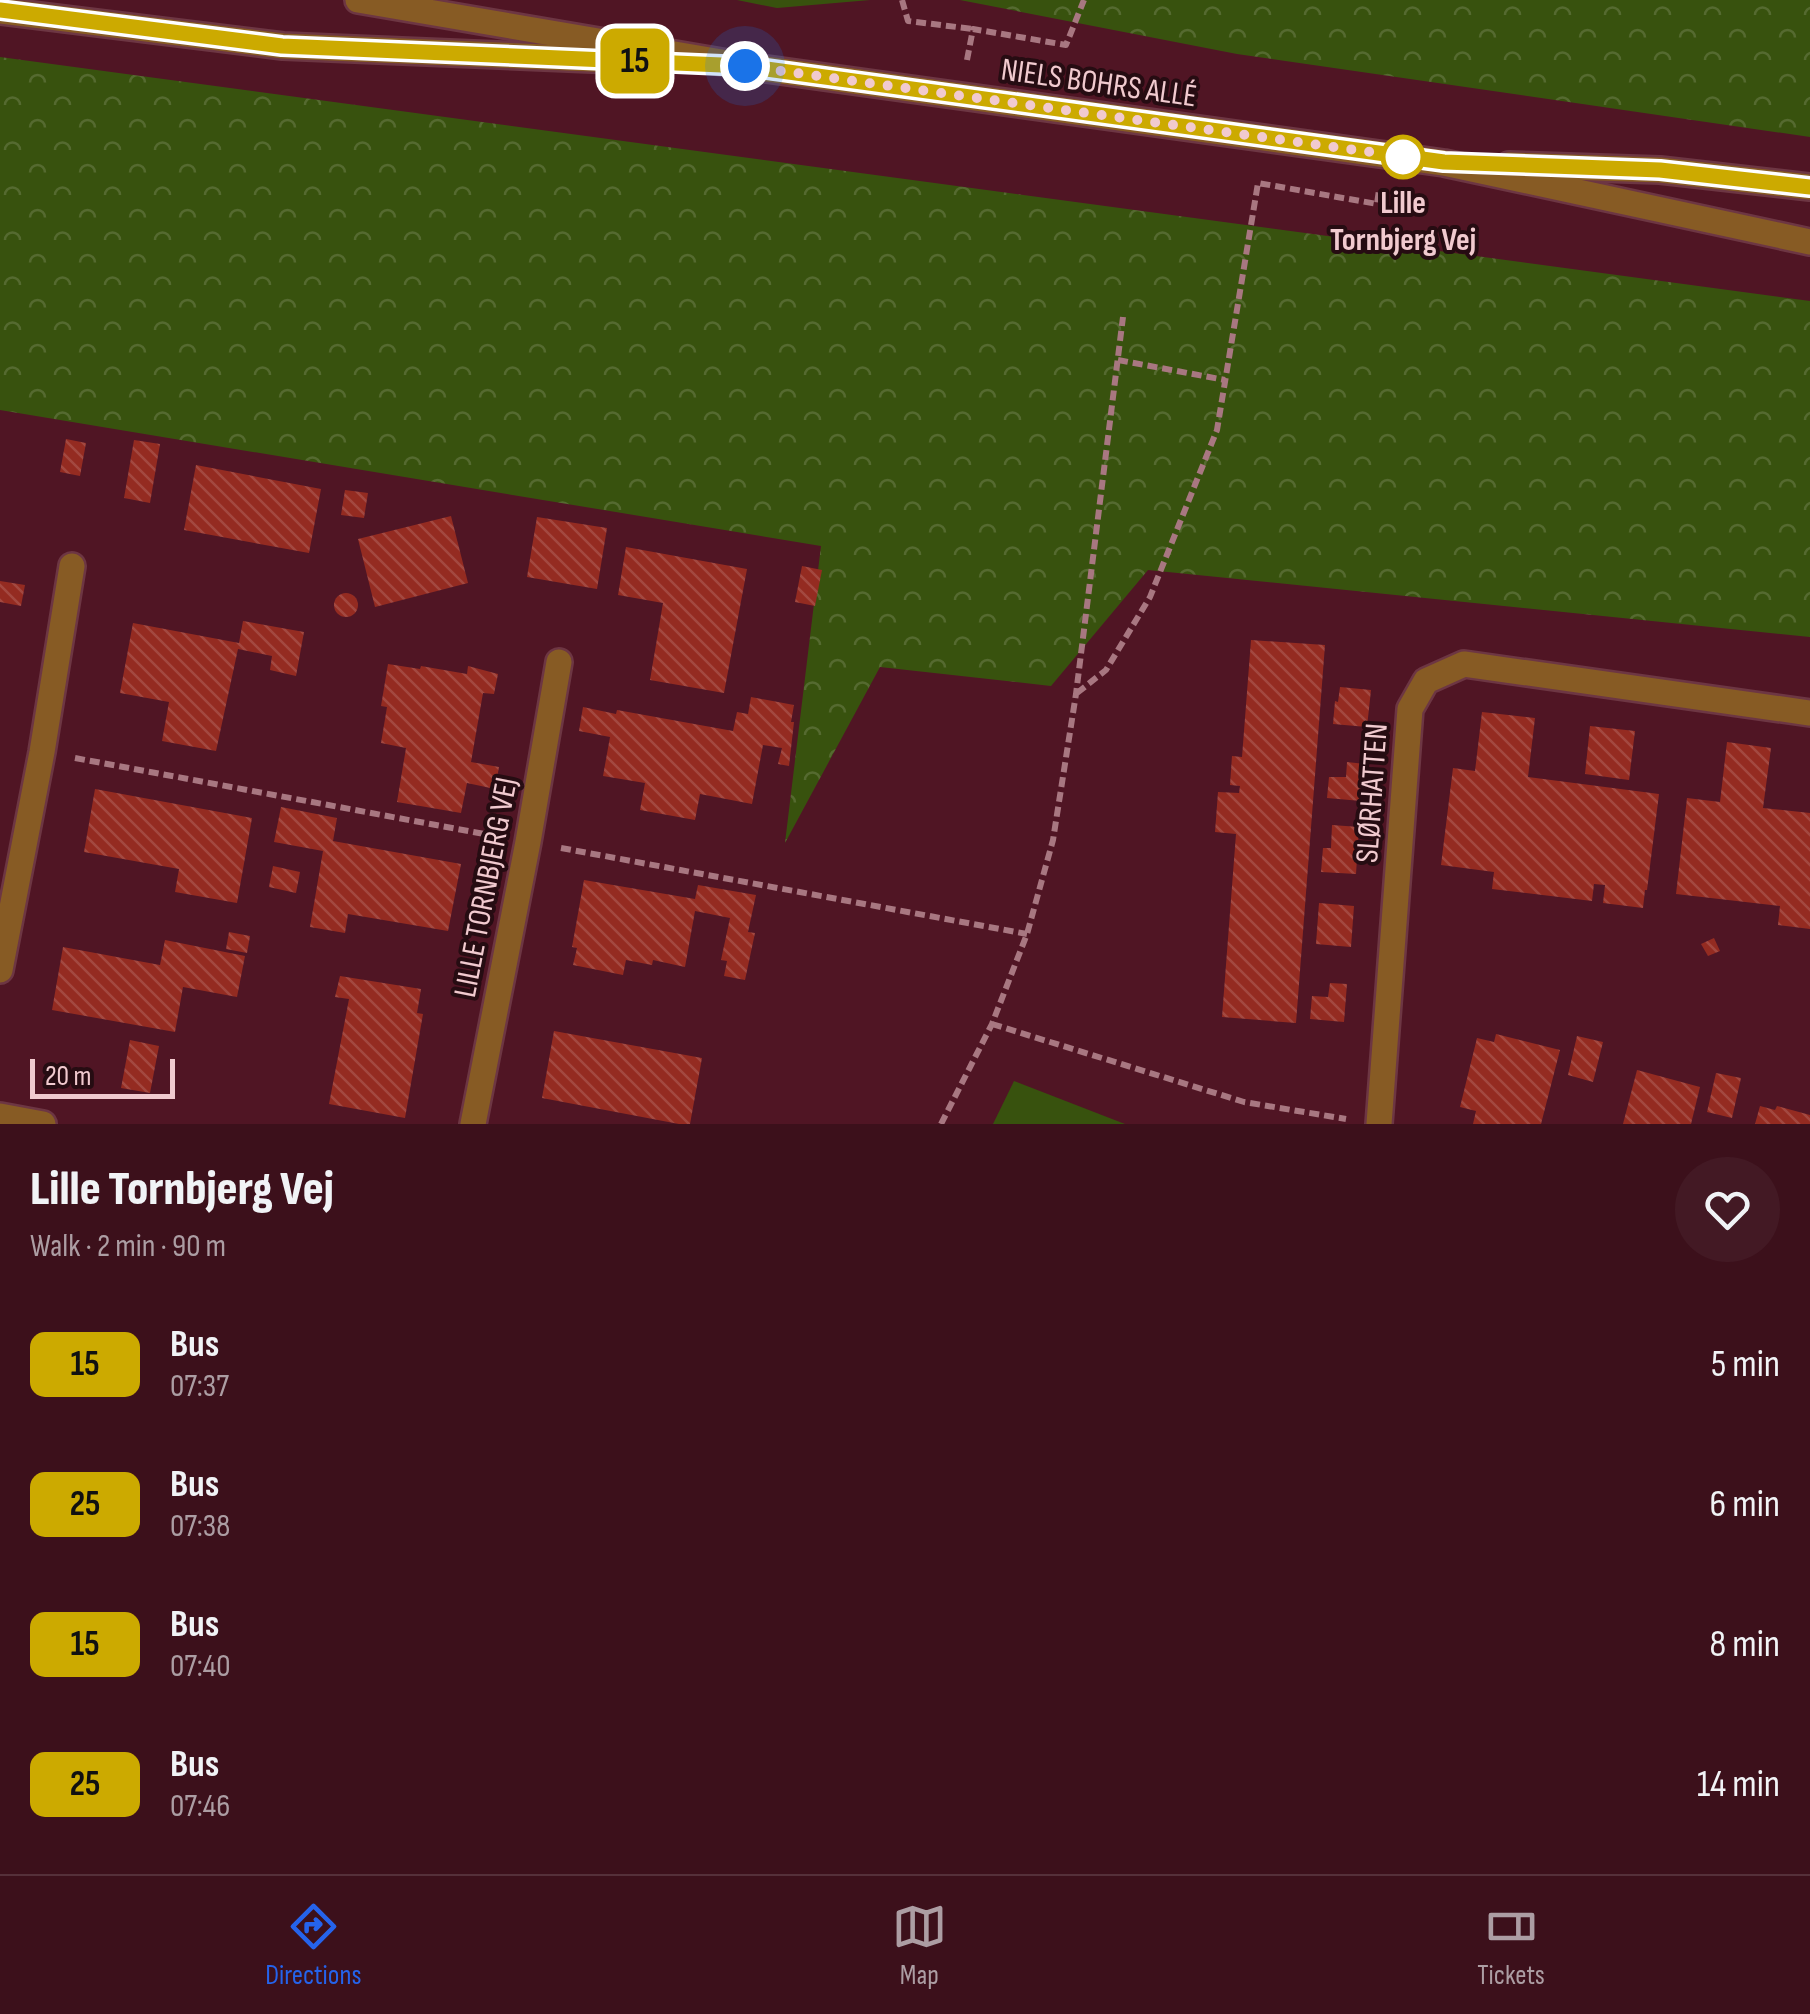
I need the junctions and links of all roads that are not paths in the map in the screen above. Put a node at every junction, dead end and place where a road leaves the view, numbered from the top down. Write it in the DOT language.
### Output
graph roads {
  1 [pos="358,0"];
  2 [pos="0,10"];
  3 [pos="745,66"];
  4 [pos="1444,162"];
  5 [pos="1810,187"];
  6 [pos="1810,242"];
  7 [pos="72,566"];
  8 [pos="559,662"];
  9 [pos="1810,713"];
  10 [pos="0,970"];
  11 [pos="0,1116"];
  12 [pos="1368,1122"];
  13 [pos="43,1124"];
  14 [pos="473,1124"];
  1 -- 3 [label="street, NIELS BOHRS ALLÉ"];
  2 -- 3 [label="street, NIELS BOHRS ALLÉ"];
  3 -- 4 [label="street, NIELS BOHRS ALLÉ"];
  4 -- 5 [label="street, NIELS BOHRS ALLÉ"];
  4 -- 6 [label="street, NIELS BOHRS ALLÉ"];
  7 -- 10 [label="street"];
  8 -- 14 [label="street, LILLE TORNBJERG VEJ"];
  9 -- 12 [label="street, SLØRHATTEN"];
  11 -- 13 [label="street"];
}
